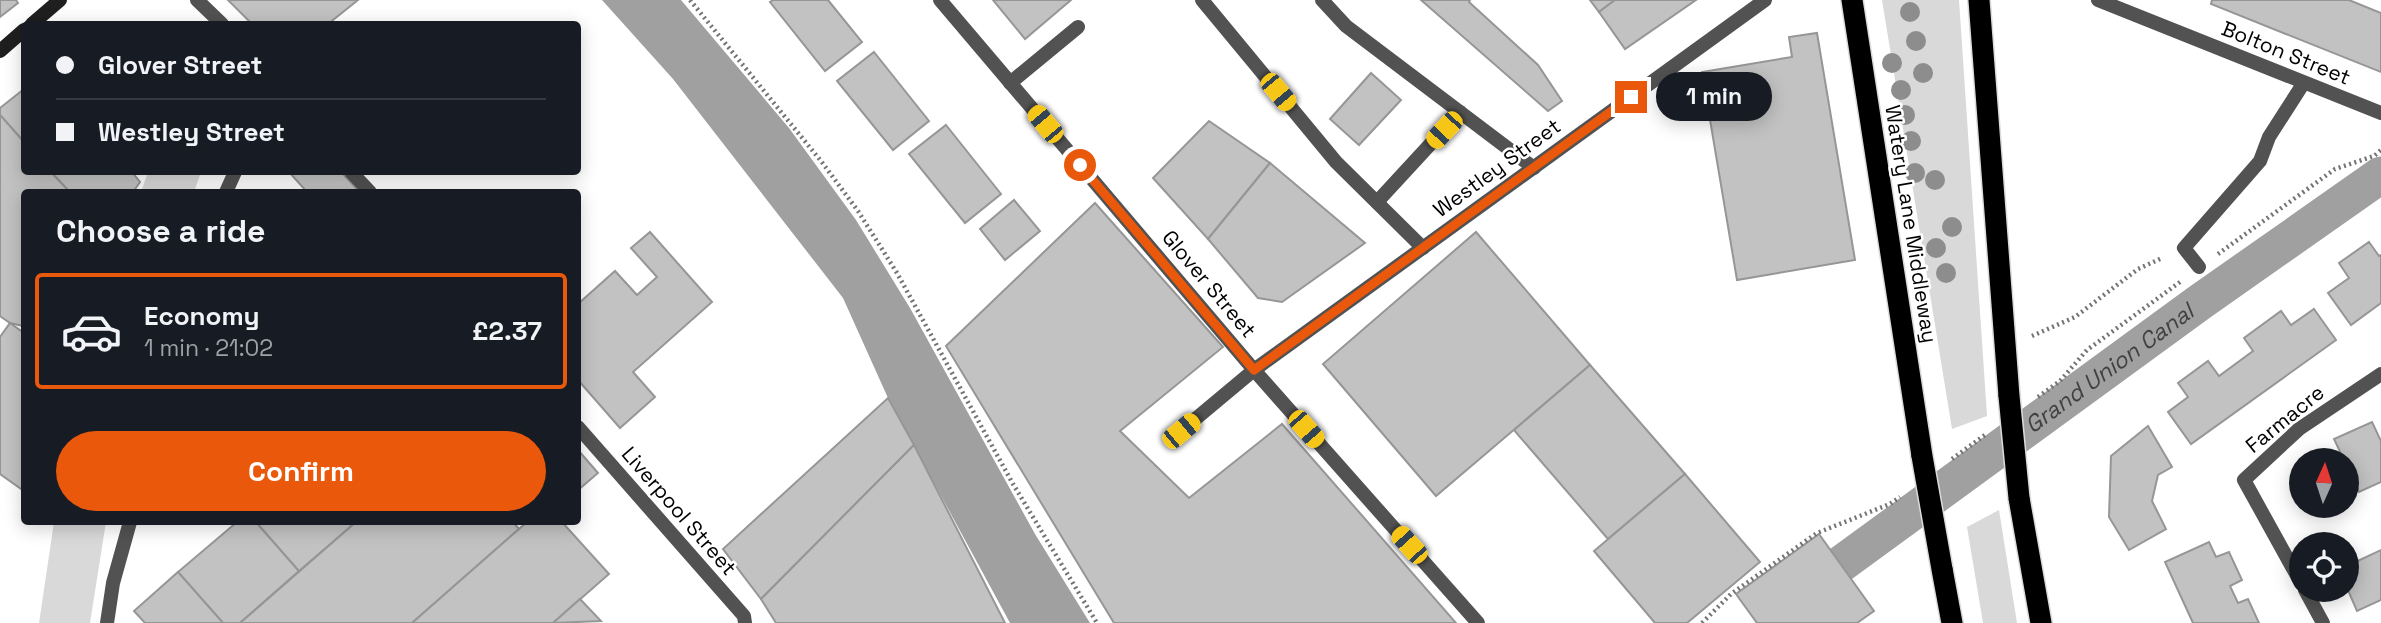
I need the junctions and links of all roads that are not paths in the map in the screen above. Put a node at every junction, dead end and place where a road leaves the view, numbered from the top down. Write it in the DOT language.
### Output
graph roads {
  1 [pos="61,0"];
  2 [pos="197,0"];
  3 [pos="940,0"];
  4 [pos="1202,0"];
  5 [pos="1322,0"];
  6 [pos="1765,0"];
  7 [pos="1852,0"];
  8 [pos="1979,0"];
  9 [pos="2098,0"];
  10 [pos="36,21"];
  11 [pos="219,21"];
  12 [pos="1078,27"];
  13 [pos="21,33"];
  14 [pos="0,51"];
  15 [pos="1010,83"];
  16 [pos="2303,84"];
  17 [pos="1460,112"];
  18 [pos="2381,113"];
  19 [pos="1534,168"];
  20 [pos="354,175"];
  21 [pos="367,189"];
  22 [pos="1377,202"];
  23 [pos="1423,248"];
  24 [pos="2199,267"];
  25 [pos="1254,370"];
  26 [pos="2381,374"];
  27 [pos="581,431"];
  28 [pos="1181,431"];
  29 [pos="129,525"];
  30 [pos="2289,561"];
  31 [pos="2312,602"];
  32 [pos="107,623"];
  33 [pos="745,623"];
  34 [pos="1478,623"];
  35 [pos="1952,623"];
  36 [pos="2040,623"];
  37 [pos="2323,623"];
  1 -- 10 [label="street"];
  2 -- 11 [label="street"];
  3 -- 15 [label="street, Glover Street"];
  4 -- 22 [label="street"];
  5 -- 17 [label="street"];
  6 -- 19 [label="street, Westley Street"];
  7 -- 35 [label="highway, Watery Lane Middleway, bridge"];
  8 -- 36 [label="highway, bridge"];
  9 -- 16 [label="street, Bolton Street"];
  12 -- 15 [label="street"];
  13 -- 14 [label="street"];
  15 -- 25 [label="street, Glover Street"];
  16 -- 18 [label="street, Bolton Street"];
  16 -- 24 [label="street"];
  17 -- 19 [label="street"];
  17 -- 22 [label="street"];
  19 -- 23 [label="street, Westley Street"];
  20 -- 21 [label="street"];
  22 -- 23 [label="street"];
  23 -- 25 [label="street, Westley Street"];
  25 -- 28 [label="street, Westley Street"];
  25 -- 34 [label="street, Glover Street"];
  26 -- 30 [label="street, Farmacre"];
  27 -- 33 [label="street, Liverpool Street"];
  29 -- 32 [label="street"];
  31 -- 37 [label="street"];
}
